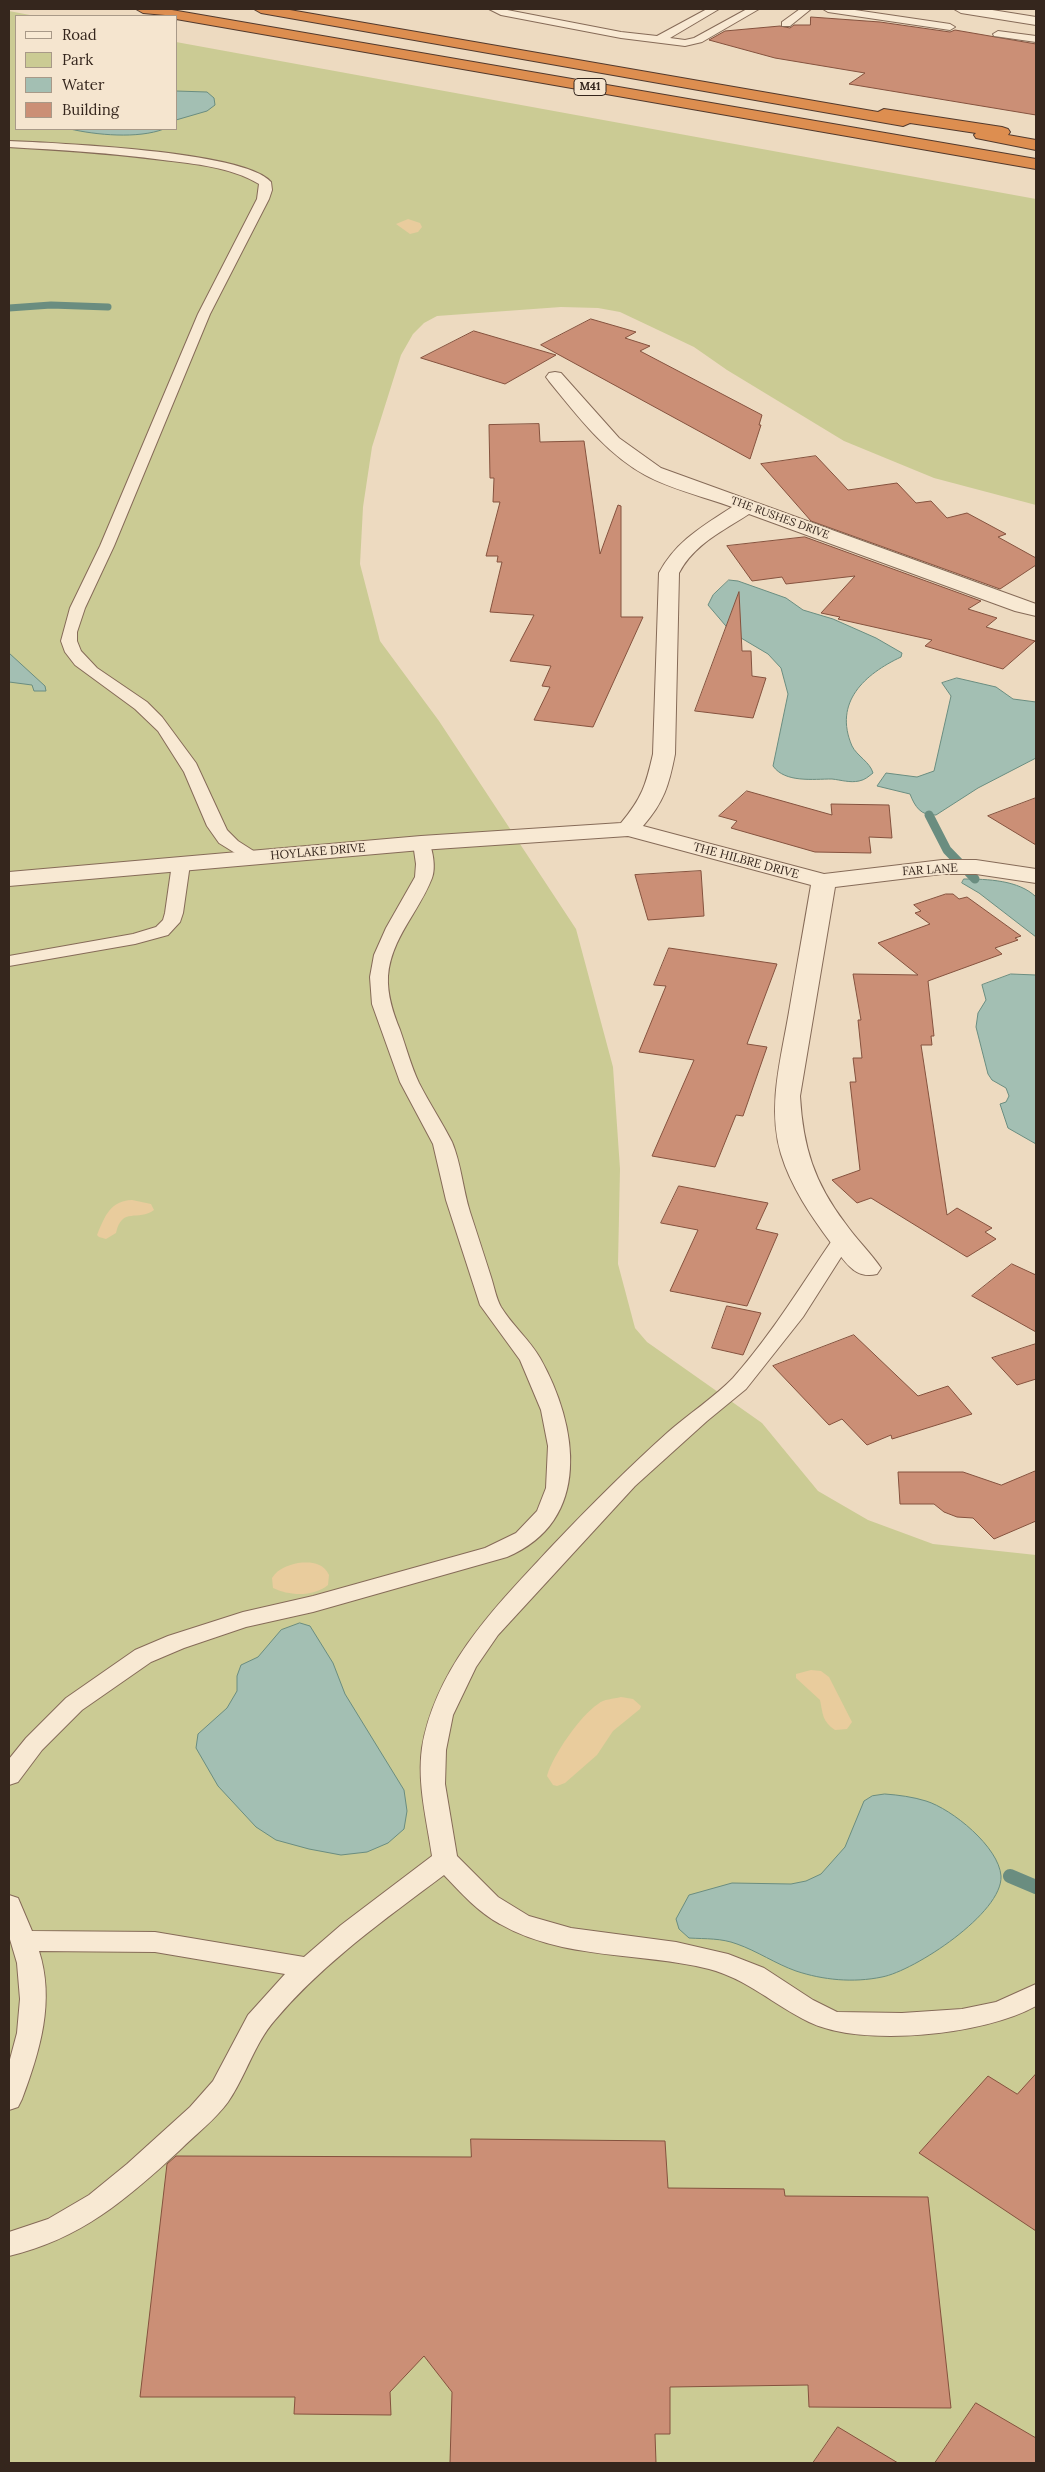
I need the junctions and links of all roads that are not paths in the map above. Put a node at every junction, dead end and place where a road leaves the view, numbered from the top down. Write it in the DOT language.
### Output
graph roads {
  1 [pos="143,9"];
  2 [pos="261,9"];
  3 [pos="494,9"];
  4 [pos="714,9"];
  5 [pos="754,9"];
  6 [pos="806,9"];
  7 [pos="828,9"];
  8 [pos="961,9"];
  9 [pos="178,15"];
  10 [pos="178,15"];
  11 [pos="1036,21"];
  12 [pos="786,24"];
  13 [pos="950,26"];
  14 [pos="998,34"];
  15 [pos="1036,39"];
  16 [pos="657,41"];
  17 [pos="580,85"];
  18 [pos="727,90"];
  19 [pos="1036,138"];
  20 [pos="9,144"];
  21 [pos="1036,145"];
  22 [pos="1036,164"];
  23 [pos="1036,176"];
  24 [pos="555,377"];
  25 [pos="747,506"];
  26 [pos="1036,610"];
  27 [pos="628,829"];
  28 [pos="421,842"];
  29 [pos="254,857"];
  30 [pos="181,864"];
  31 [pos="1036,876"];
  32 [pos="9,879"];
  33 [pos="824,881"];
  34 [pos="9,961"];
  35 [pos="842,1240"];
  36 [pos="867,1268"];
  37 [pos="17,1751"];
  38 [pos="9,1776"];
  39 [pos="445,1860"];
  40 [pos="9,1905"];
  41 [pos="23,1941"];
  42 [pos="308,1968"];
  43 [pos="1036,1994"];
  44 [pos="9,2099"];
  45 [pos="9,2244"];
  1 -- 10 [label="highway, M41"];
  2 -- 18 [label="highway, M41"];
  3 -- 16 [label="lane"];
  4 -- 16 [label="lane"];
  5 -- 16 [label="lane"];
  6 -- 12 [label="lane"];
  7 -- 13 [label="lane"];
  8 -- 11 [label="street"];
  9 -- 17 [label="highway, M41"];
  14 -- 15 [label="lane"];
  17 -- 22 [label="highway, M41"];
  17 -- 23 [label="highway"];
  18 -- 19 [label="highway"];
  18 -- 21 [label="highway, M41"];
  20 -- 29 [label="lane"];
  24 -- 25 [label="street, THE RUSHES DRIVE"];
  25 -- 26 [label="street, THE RUSHES DRIVE"];
  25 -- 27 [label="street"];
  27 -- 28 [label="street, HOYLAKE DRIVE"];
  27 -- 33 [label="street, THE HILBRE DRIVE"];
  28 -- 29 [label="street, HOYLAKE DRIVE"];
  28 -- 37 [label="lane"];
  29 -- 30 [label="street, HOYLAKE DRIVE"];
  30 -- 32 [label="street, HOYLAKE DRIVE"];
  30 -- 34 [label="lane"];
  31 -- 33 [label="street, FAR LANE"];
  33 -- 35 [label="street"];
  35 -- 36 [label="street"];
  35 -- 39 [label="lane"];
  37 -- 38 [label="lane"];
  39 -- 42 [label="lane"];
  39 -- 43 [label="lane"];
  40 -- 41 [label="lane"];
  41 -- 42 [label="lane"];
  41 -- 44 [label="lane"];
  42 -- 45 [label="lane"];
}
